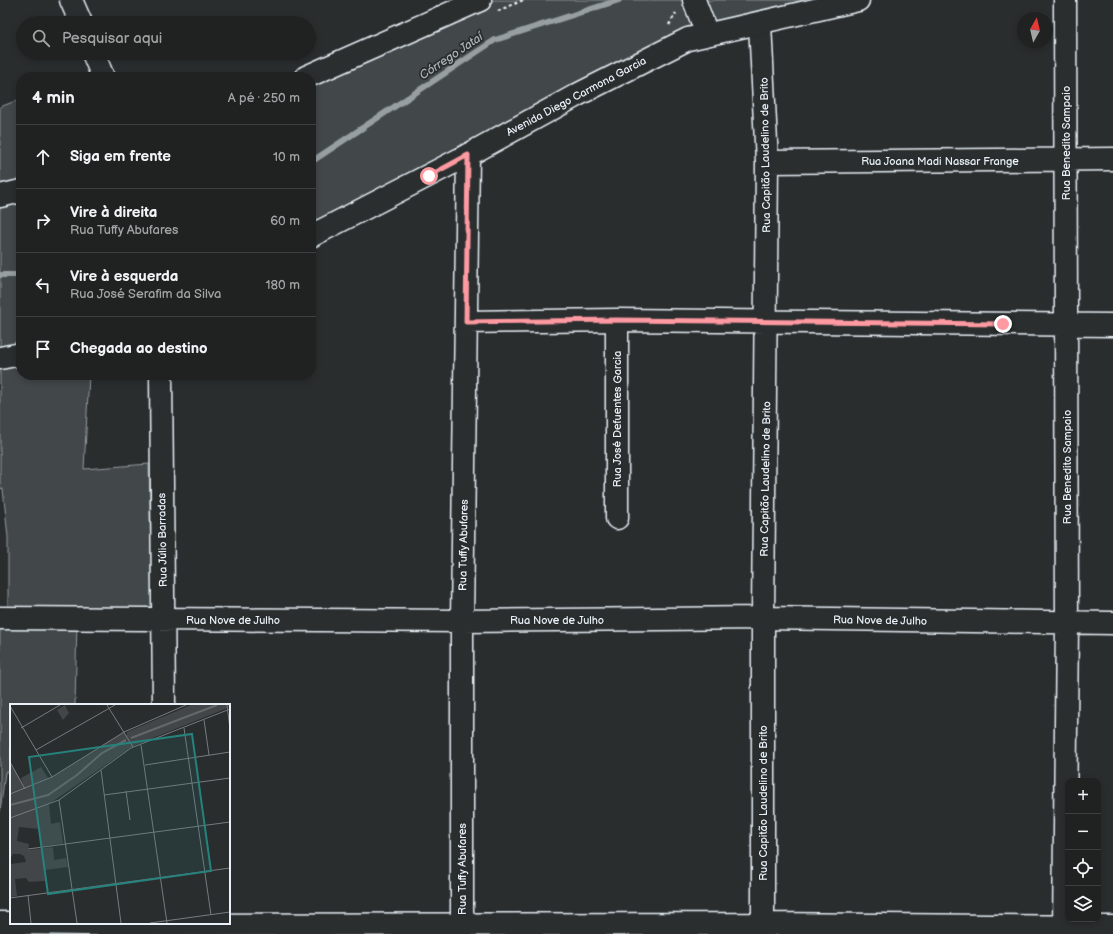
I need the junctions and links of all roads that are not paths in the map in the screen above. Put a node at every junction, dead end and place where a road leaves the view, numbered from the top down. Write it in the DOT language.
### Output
graph roads {
  1 [pos="71,0"];
  2 [pos="480,0"];
  3 [pos="858,0"];
  4 [pos="1065,0"];
  5 [pos="695,2"];
  6 [pos="78,16"];
  7 [pos="760,24"];
  8 [pos="707,34"];
  9 [pos="96,60"];
  10 [pos="101,72"];
  11 [pos="316,73"];
  12 [pos="468,155"];
  13 [pos="1113,159"];
  14 [pos="1066,160"];
  15 [pos="767,162"];
  16 [pos="16,192"];
  17 [pos="0,196"];
  18 [pos="316,233"];
  19 [pos="617,320"];
  20 [pos="466,322"];
  21 [pos="766,322"];
  22 [pos="1066,324"];
  23 [pos="1113,325"];
  24 [pos="16,355"];
  25 [pos="0,358"];
  26 [pos="161,380"];
  27 [pos="617,518"];
  28 [pos="0,618"];
  29 [pos="763,618"];
  30 [pos="163,619"];
  31 [pos="462,620"];
  32 [pos="1067,623"];
  33 [pos="1113,623"];
  34 [pos="164,704"];
  35 [pos="0,923"];
  36 [pos="10,923"];
  37 [pos="41,924"];
  38 [pos="165,927"];
  39 [pos="1113,927"];
  40 [pos="763,929"];
  41 [pos="462,930"];
  42 [pos="1064,930"];
  1 -- 6 [label="street"];
  2 -- 11 [label="street"];
  3 -- 7 [label="street, Avenida Diego Carmona Garcia"];
  4 -- 14 [label="street, Rua Benedito Sampaio"];
  5 -- 8 [label="street"];
  7 -- 8 [label="street, Avenida Diego Carmona Garcia"];
  7 -- 15 [label="street, Rua Capitão Laudelino de Brito"];
  8 -- 12 [label="street, Avenida Diego Carmona Garcia"];
  9 -- 10 [label="street"];
  12 -- 18 [label="street, Avenida Diego Carmona Garcia"];
  12 -- 20 [label="street, Rua Tuffy Abufares"];
  13 -- 14 [label="street, Rua Joana Madi Nassar Frange"];
  14 -- 15 [label="street, Rua Joana Madi Nassar Frange"];
  14 -- 22 [label="street, Rua Benedito Sampaio"];
  15 -- 21 [label="street, Rua Capitão Laudelino de Brito"];
  16 -- 17 [label="street"];
  19 -- 20 [label="street"];
  19 -- 21 [label="street"];
  19 -- 27 [label="street, Rua José Defuentes Garcia"];
  20 -- 31 [label="street, Rua Tuffy Abufares"];
  21 -- 22 [label="street"];
  21 -- 29 [label="street, Rua Capitão Laudelino de Brito"];
  22 -- 23 [label="street"];
  22 -- 32 [label="street, Rua Benedito Sampaio"];
  24 -- 25 [label="street"];
  26 -- 30 [label="street, Rua Júlio Barradas"];
  28 -- 30 [label="street, Rua Nove de Julho"];
  29 -- 31 [label="street, Rua Nove de Julho"];
  29 -- 32 [label="street, Rua Nove de Julho"];
  29 -- 40 [label="street, Rua Capitão Laudelino de Brito"];
  30 -- 31 [label="street, Rua Nove de Julho"];
  30 -- 34 [label="street, Rua Júlio Barradas"];
  31 -- 41 [label="street, Rua Tuffy Abufares"];
  32 -- 33 [label="street, Rua Nove de Julho"];
  32 -- 42 [label="street, Rua Benedito Sampaio"];
  35 -- 36 [label="street"];
  37 -- 38 [label="street"];
  38 -- 41 [label="street"];
  39 -- 42 [label="street"];
  40 -- 41 [label="street"];
  40 -- 42 [label="street"];
}
